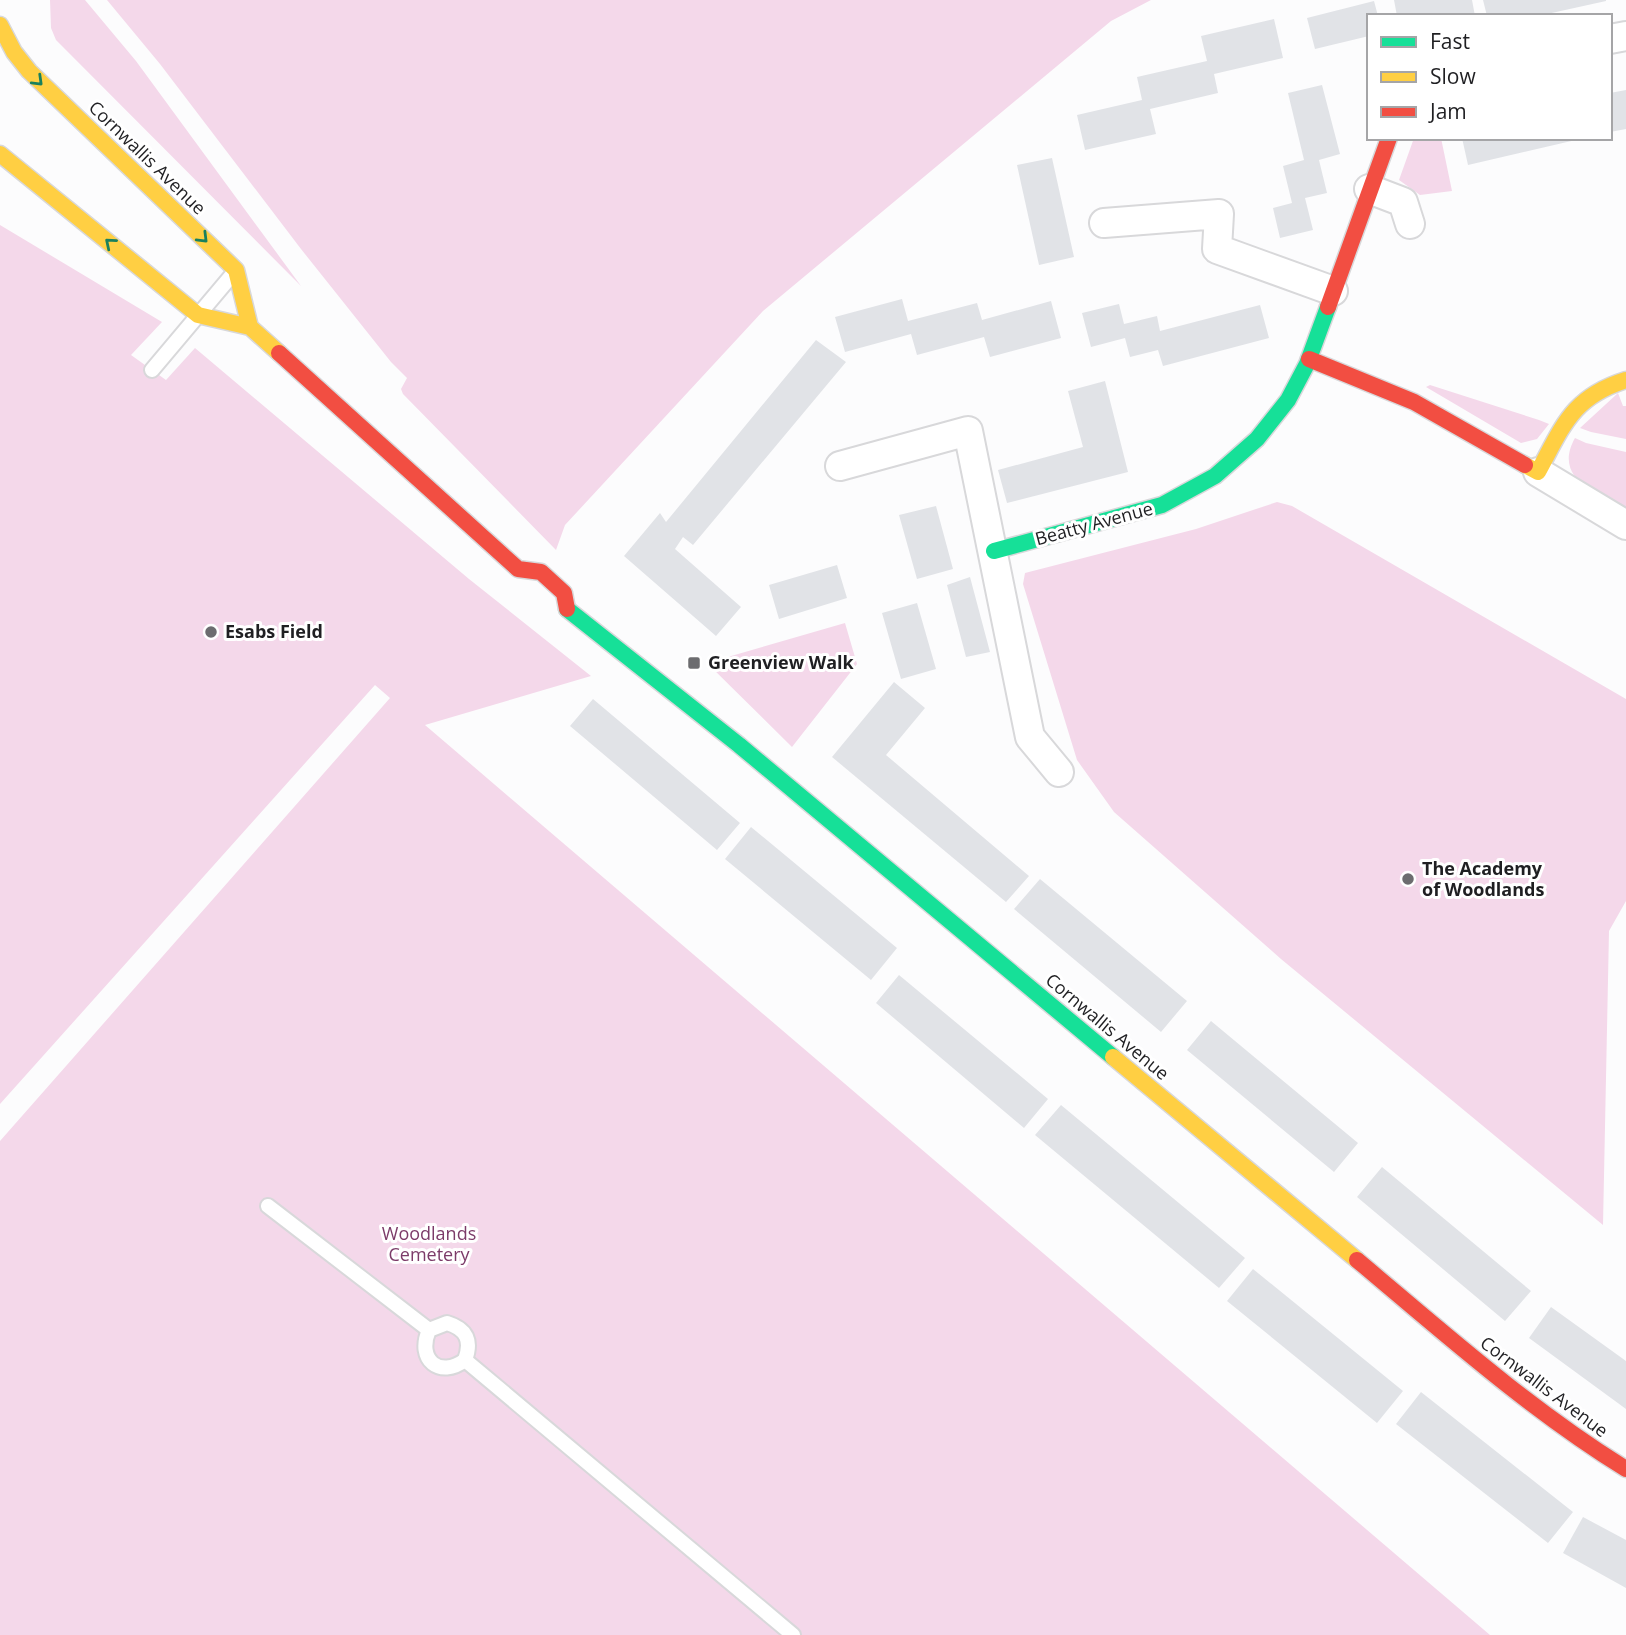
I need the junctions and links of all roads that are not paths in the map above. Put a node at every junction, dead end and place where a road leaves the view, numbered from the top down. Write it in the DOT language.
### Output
graph roads {
  1 [pos="0,25"];
  2 [pos="1388,140"];
  3 [pos="0,154"];
  4 [pos="1369,189"];
  5 [pos="1104,223"];
  6 [pos="1410,224"];
  7 [pos="236,270"];
  8 [pos="1333,291"];
  9 [pos="198,315"];
  10 [pos="250,327"];
  11 [pos="1309,359"];
  12 [pos="152,370"];
  13 [pos="1626,380"];
  14 [pos="840,466"];
  15 [pos="1538,472"];
  16 [pos="1626,525"];
  17 [pos="994,551"];
  18 [pos="518,569"];
  19 [pos="524,587"];
  20 [pos="547,607"];
  21 [pos="567,608"];
  22 [pos="1059,772"];
  23 [pos="268,1206"];
  24 [pos="429,1330"];
  25 [pos="465,1360"];
  26 [pos="1626,1469"];
  27 [pos="793,1635"];
  1 -- 7 [label="street, Cornwallis Avenue, one-way"];
  2 -- 4 [label="street, Beatty Avenue"];
  9 -- 3 [label="street, one-way"];
  4 -- 6 [label="street"];
  4 -- 8 [label="street, Beatty Avenue"];
  5 -- 8 [label="street"];
  7 -- 9 [label="lane"];
  7 -- 10 [label="street"];
  8 -- 11 [label="street, Beatty Avenue"];
  9 -- 10 [label="street"];
  9 -- 12 [label="lane"];
  10 -- 18 [label="street"];
  11 -- 15 [label="street"];
  11 -- 17 [label="street, Beatty Avenue"];
  13 -- 15 [label="street"];
  14 -- 17 [label="street"];
  15 -- 16 [label="street"];
  17 -- 22 [label="street"];
  18 -- 19 [label="street"];
  18 -- 21 [label="street, Cornwallis Avenue"];
  20 -- 21 [label="street"];
  21 -- 26 [label="street, Cornwallis Avenue"];
  23 -- 24 [label="lane"];
  24 -- 25 [label="lane"];
  24 -- 25 [label="lane"];
  25 -- 27 [label="lane"];
}
